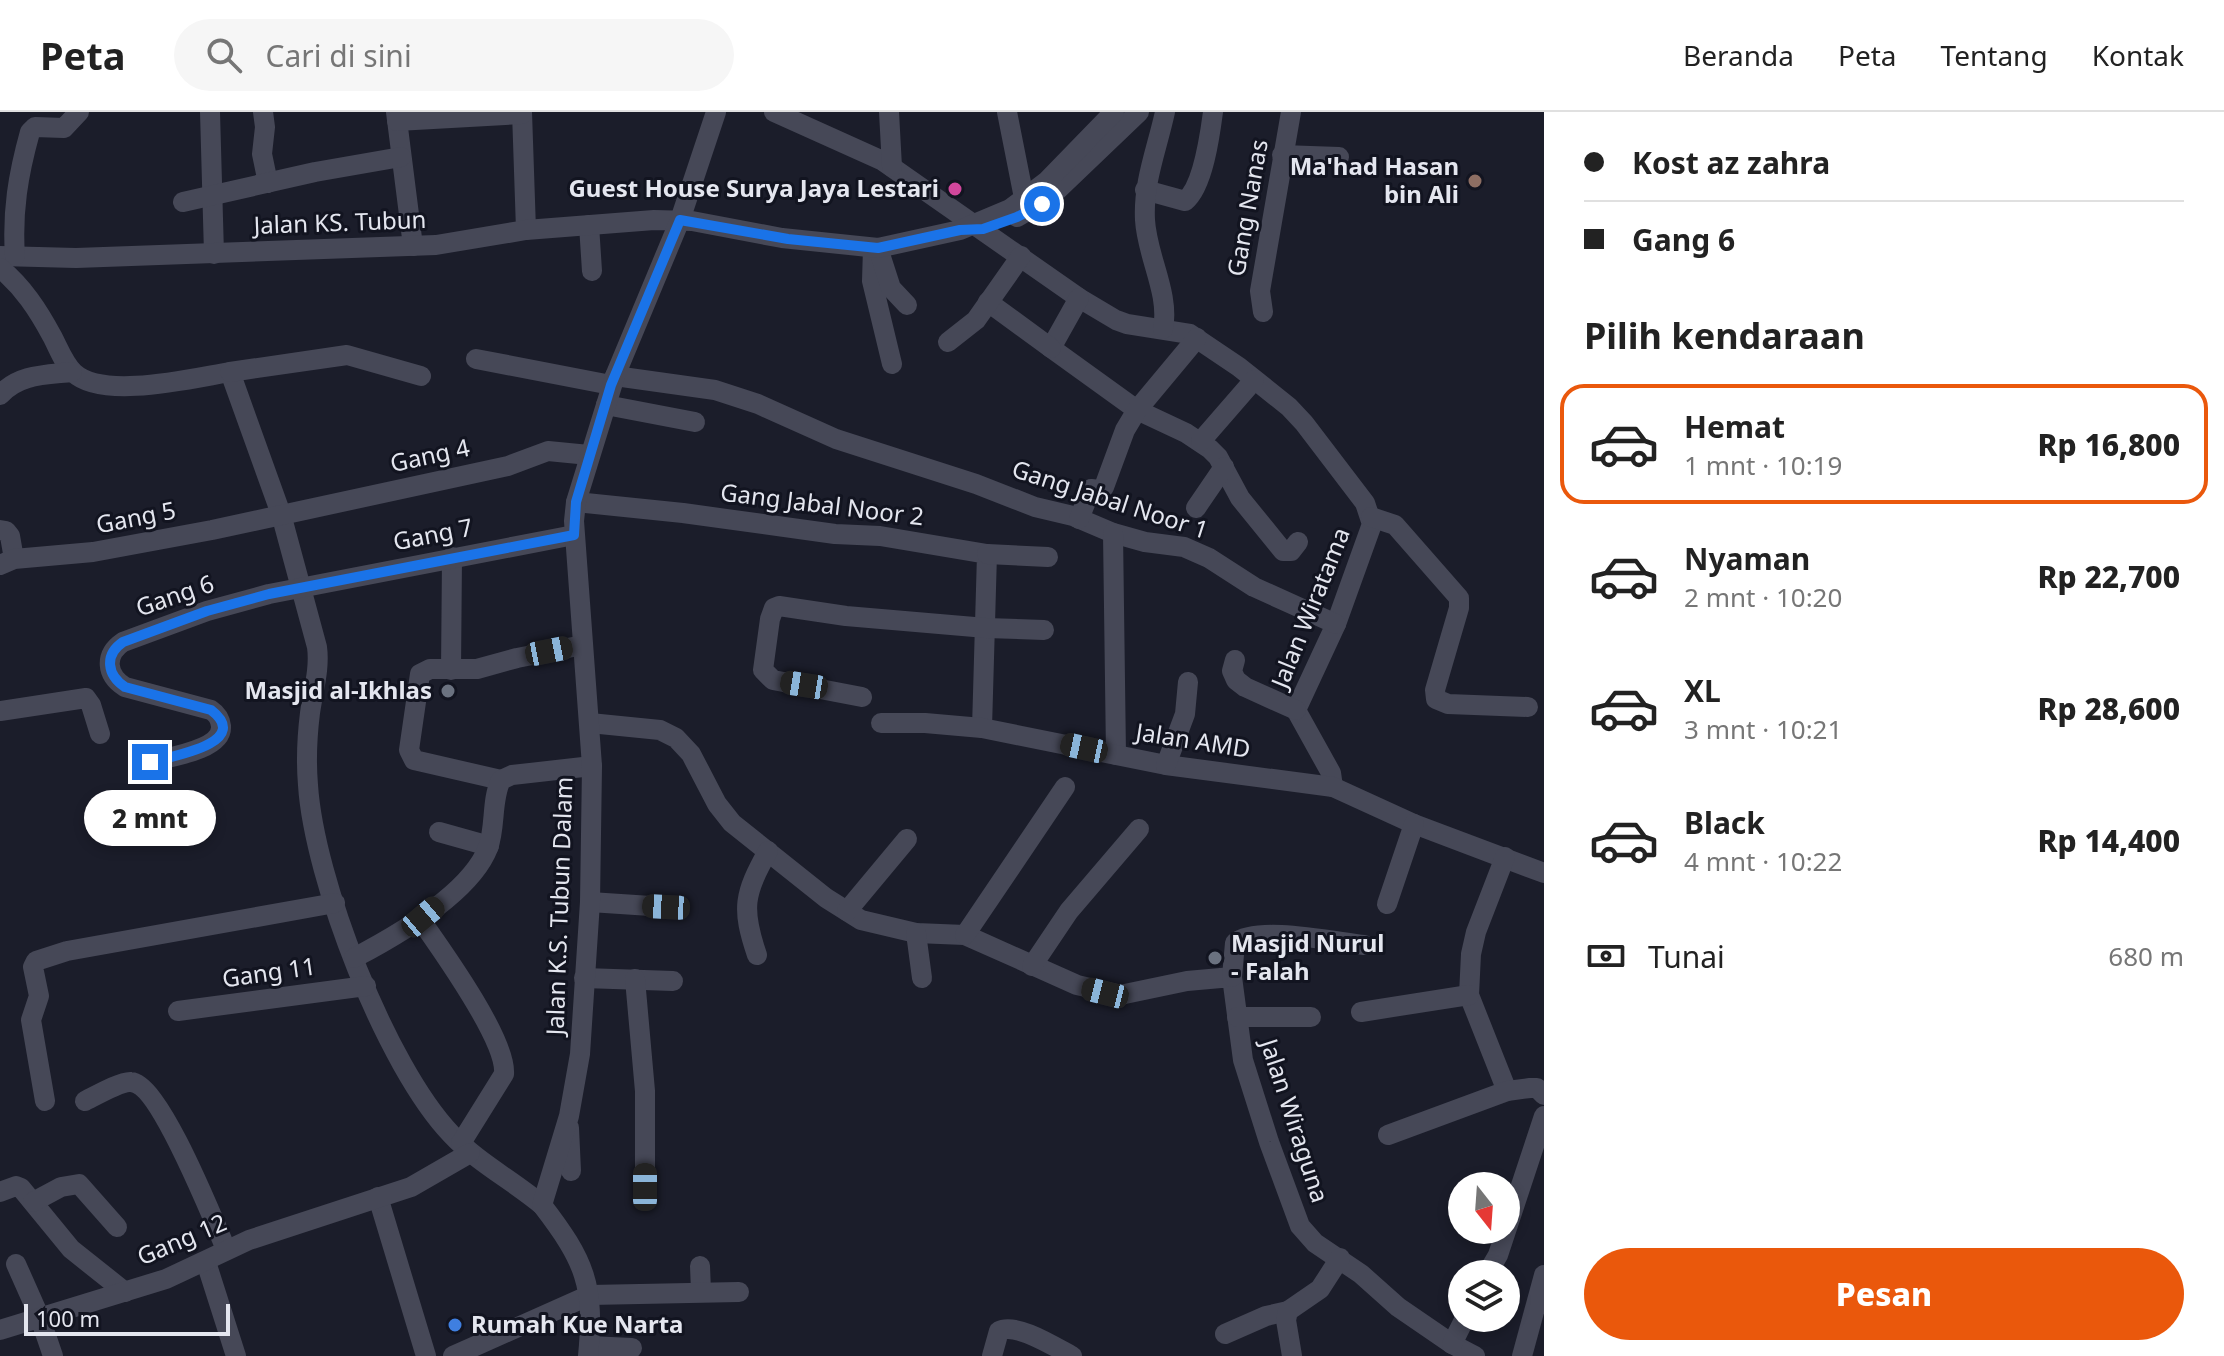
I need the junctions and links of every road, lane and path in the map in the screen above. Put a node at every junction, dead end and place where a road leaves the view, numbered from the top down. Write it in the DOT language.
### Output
graph roads {
  1 [pos="79,112"];
  2 [pos="210,112"];
  3 [pos="263,112"];
  4 [pos="715,112"];
  5 [pos="774,112"];
  6 [pos="889,112"];
  7 [pos="1007,112"];
  8 [pos="1114,112"];
  9 [pos="1139,112"];
  10 [pos="1165,112"];
  11 [pos="1213,112"];
  12 [pos="1291,112"];
  13 [pos="522,113"];
  14 [pos="397,117"];
  15 [pos="1282,155"];
  16 [pos="401,157"];
  17 [pos="1339,157"];
  18 [pos="892,167"];
  19 [pos="268,183"];
  20 [pos="1145,190"];
  21 [pos="213,195"];
  22 [pos="183,202"];
  23 [pos="1026,206"];
  24 [pos="680,220"];
  25 [pos="589,225"];
  26 [pos="972,227"];
  27 [pos="526,230"];
  28 [pos="413,246"];
  29 [pos="876,248"];
  30 [pos="214,254"];
  31 [pos="1021,256"];
  32 [pos="5,260"];
  33 [pos="592,271"];
  34 [pos="1079,298"];
  35 [pos="988,302"];
  36 [pos="907,305"];
  37 [pos="1263,312"];
  38 [pos="1163,329"];
  39 [pos="1197,338"];
  40 [pos="948,342"];
  41 [pos="1051,348"];
  42 [pos="476,359"];
  43 [pos="892,364"];
  44 [pos="72,372"];
  45 [pos="230,372"];
  46 [pos="421,376"];
  47 [pos="1254,380"];
  48 [pos="611,389"];
  49 [pos="0,395"];
  50 [pos="1137,410"];
  51 [pos="695,422"];
  52 [pos="1201,441"];
  53 [pos="589,455"];
  54 [pos="1224,467"];
  55 [pos="576,502"];
  56 [pos="1196,508"];
  57 [pos="281,514"];
  58 [pos="1371,517"];
  59 [pos="1079,519"];
  60 [pos="0,530"];
  61 [pos="1113,533"];
  62 [pos="574,535"];
  63 [pos="1298,542"];
  64 [pos="987,554"];
  65 [pos="452,557"];
  66 [pos="1048,557"];
  67 [pos="7,562"];
  68 [pos="302,587"];
  69 [pos="1336,624"];
  70 [pos="986,628"];
  71 [pos="1044,630"];
  72 [pos="583,645"];
  73 [pos="1235,660"];
  74 [pos="451,670"];
  75 [pos="1188,682"];
  76 [pos="862,697"];
  77 [pos="1528,707"];
  78 [pos="1296,710"];
  79 [pos="0,711"];
  80 [pos="590,723"];
  81 [pos="881,723"];
  82 [pos="982,728"];
  83 [pos="100,734"];
  84 [pos="1116,755"];
  85 [pos="150,762"];
  86 [pos="1166,765"];
  87 [pos="592,766"];
  88 [pos="501,780"];
  89 [pos="1065,787"];
  90 [pos="1333,787"];
  91 [pos="1414,824"];
  92 [pos="1139,829"];
  93 [pos="439,832"];
  94 [pos="907,839"];
  95 [pos="489,846"];
  96 [pos="768,851"];
  97 [pos="1505,857"];
  98 [pos="1544,873"];
  99 [pos="590,902"];
  100 [pos="335,903"];
  101 [pos="1387,904"];
  102 [pos="666,907"];
  103 [pos="847,911"];
  104 [pos="420,919"];
  105 [pos="916,933"];
  106 [pos="965,935"];
  107 [pos="1364,945"];
  108 [pos="757,955"];
  109 [pos="354,958"];
  110 [pos="1032,966"];
  111 [pos="1232,977"];
  112 [pos="584,978"];
  113 [pos="922,978"];
  114 [pos="635,979"];
  115 [pos="673,981"];
  116 [pos="366,986"];
  117 [pos="1469,995"];
  118 [pos="178,1011"];
  119 [pos="1361,1012"];
  120 [pos="1237,1017"];
  121 [pos="1311,1017"];
  122 [pos="1507,1091"];
  123 [pos="1544,1095"];
  124 [pos="45,1101"];
  125 [pos="85,1101"];
  126 [pos="569,1116"];
  127 [pos="1544,1116"];
  128 [pos="1388,1135"];
  129 [pos="466,1148"];
  130 [pos="571,1171"];
  131 [pos="645,1187"];
  132 [pos="0,1192"];
  133 [pos="380,1196"];
  134 [pos="33,1202"];
  135 [pos="542,1205"];
  136 [pos="117,1227"];
  137 [pos="226,1249"];
  138 [pos="1340,1258"];
  139 [pos="1495,1260"];
  140 [pos="206,1262"];
  141 [pos="16,1264"];
  142 [pos="700,1266"];
  143 [pos="1544,1275"];
  144 [pos="701,1291"];
  145 [pos="125,1292"];
  146 [pos="739,1292"];
  147 [pos="590,1295"];
  148 [pos="1288,1311"];
  149 [pos="40,1318"];
  150 [pos="0,1330"];
  151 [pos="1458,1332"];
  152 [pos="1225,1334"];
  153 [pos="1452,1344"];
  154 [pos="632,1348"];
  155 [pos="588,1351"];
  156 [pos="53,1356"];
  157 [pos="236,1356"];
  158 [pos="426,1356"];
  159 [pos="453,1356"];
  160 [pos="992,1356"];
  161 [pos="1072,1356"];
  162 [pos="1292,1356"];
  163 [pos="1475,1356"];
  164 [pos="1522,1356"];
  1 -- 32 [label="street"];
  2 -- 21 [label="street"];
  3 -- 19 [label="street"];
  4 -- 24 [label="street, Jalan K.S. Tubun Dalam"];
  5 -- 18 [label="street, Jalan Wiratama"];
  6 -- 18 [label="street"];
  7 -- 23 [label="street"];
  8 -- 23 [label="street"];
  9 -- 23 [label="street"];
  10 -- 20 [label="street"];
  11 -- 20 [label="street"];
  12 -- 15 [label="street, Gang Nanas"];
  13 -- 14 [label="street"];
  13 -- 27 [label="street"];
  14 -- 16 [label="street"];
  15 -- 17 [label="street"];
  15 -- 37 [label="street, Gang Nanas"];
  16 -- 19 [label="street"];
  16 -- 28 [label="street"];
  18 -- 26 [label="street, Jalan Wiratama"];
  19 -- 21 [label="street"];
  20 -- 38 [label="street"];
  21 -- 22 [label="street"];
  21 -- 30 [label="street"];
  23 -- 26 [label="street, Jalan KS. Tubun"];
  24 -- 25 [label="street, Jalan KS. Tubun"];
  24 -- 29 [label="street, Jalan KS. Tubun"];
  24 -- 48 [label="street, Jalan K.S. Tubun Dalam"];
  25 -- 27 [label="street, Jalan KS. Tubun"];
  25 -- 33 [label="street"];
  26 -- 29 [label="street, Jalan KS. Tubun"];
  26 -- 31 [label="street, Jalan Wiratama"];
  27 -- 28 [label="street, Jalan KS. Tubun"];
  28 -- 30 [label="street, Jalan KS. Tubun"];
  29 -- 36 [label="street"];
  29 -- 43 [label="street"];
  30 -- 32 [label="street, Jalan KS. Tubun"];
  31 -- 34 [label="street, Jalan Wiratama"];
  31 -- 35 [label="street"];
  32 -- 44 [label="street"];
  34 -- 38 [label="street, Jalan Wiratama"];
  34 -- 41 [label="street"];
  35 -- 40 [label="street"];
  35 -- 41 [label="street"];
  38 -- 39 [label="street, Jalan Wiratama"];
  39 -- 47 [label="street, Jalan Wiratama"];
  39 -- 50 [label="street"];
  41 -- 50 [label="street"];
  42 -- 48 [label="street"];
  44 -- 45 [label="street"];
  44 -- 49 [label="street"];
  45 -- 46 [label="street"];
  45 -- 57 [label="street"];
  47 -- 52 [label="street"];
  47 -- 58 [label="street, Jalan Wiratama"];
  48 -- 51 [label="street"];
  48 -- 53 [label="street, Jalan K.S. Tubun Dalam"];
  48 -- 59 [label="street, Gang Jabal Noor 1"];
  50 -- 52 [label="street"];
  50 -- 59 [label="street"];
  52 -- 54 [label="street"];
  53 -- 55 [label="street, Jalan K.S. Tubun Dalam"];
  53 -- 57 [label="street, Gang 4"];
  54 -- 56 [label="street"];
  54 -- 63 [label="street"];
  55 -- 62 [label="street, Jalan K.S. Tubun Dalam"];
  55 -- 64 [label="street, Gang Jabal Noor 2"];
  57 -- 67 [label="street, Gang 5"];
  57 -- 68 [label="street"];
  58 -- 69 [label="street, Jalan Wiratama"];
  58 -- 77 [label="street"];
  59 -- 61 [label="street, Gang Jabal Noor 1"];
  60 -- 67 [label="street"];
  61 -- 69 [label="street, Gang Jabal Noor 1"];
  61 -- 84 [label="street"];
  62 -- 65 [label="street, Gang 7"];
  62 -- 72 [label="street, Jalan K.S. Tubun Dalam"];
  64 -- 66 [label="street, Gang Jabal Noor 2"];
  64 -- 70 [label="street"];
  65 -- 68 [label="street, Gang 7"];
  65 -- 74 [label="street"];
  68 -- 85 [label="street, Gang 6"];
  68 -- 100 [label="street"];
  69 -- 78 [label="street, Jalan Wiratama"];
  70 -- 71 [label="street"];
  70 -- 76 [label="street"];
  70 -- 82 [label="street"];
  72 -- 74 [label="street"];
  72 -- 80 [label="street, Jalan K.S. Tubun Dalam"];
  73 -- 78 [label="street"];
  74 -- 88 [label="street"];
  75 -- 86 [label="street"];
  78 -- 90 [label="street, Jalan Wiratama"];
  79 -- 83 [label="street"];
  80 -- 87 [label="street, Jalan K.S. Tubun Dalam"];
  80 -- 96 [label="street"];
  81 -- 82 [label="street, Jalan AMD"];
  82 -- 84 [label="street, Jalan AMD"];
  84 -- 86 [label="street, Jalan AMD"];
  86 -- 90 [label="street, Jalan AMD"];
  87 -- 88 [label="street"];
  87 -- 99 [label="street, Jalan K.S. Tubun Dalam"];
  88 -- 95 [label="street"];
  89 -- 106 [label="street"];
  90 -- 91 [label="street"];
  91 -- 97 [label="street"];
  91 -- 101 [label="street"];
  92 -- 110 [label="street"];
  93 -- 95 [label="street"];
  94 -- 103 [label="street"];
  95 -- 104 [label="street"];
  96 -- 103 [label="street"];
  96 -- 108 [label="street"];
  97 -- 98 [label="street"];
  97 -- 117 [label="street"];
  99 -- 102 [label="street"];
  99 -- 112 [label="street, Jalan K.S. Tubun Dalam"];
  100 -- 109 [label="street"];
  100 -- 124 [label="street"];
  103 -- 105 [label="street"];
  104 -- 109 [label="street"];
  104 -- 129 [label="street"];
  105 -- 106 [label="street"];
  105 -- 113 [label="street"];
  106 -- 110 [label="street"];
  107 -- 111 [label="street, Jalan Wiraguna"];
  109 -- 116 [label="street"];
  110 -- 111 [label="street"];
  111 -- 120 [label="street, Jalan Wiraguna"];
  112 -- 114 [label="street"];
  112 -- 126 [label="street, Jalan K.S. Tubun Dalam"];
  114 -- 115 [label="street"];
  114 -- 131 [label="street"];
  116 -- 118 [label="street, Gang 11"];
  116 -- 129 [label="street"];
  117 -- 119 [label="street"];
  117 -- 122 [label="street"];
  120 -- 121 [label="street"];
  120 -- 138 [label="street, Jalan Wiraguna"];
  122 -- 123 [label="street"];
  122 -- 128 [label="street"];
  125 -- 137 [label="street"];
  126 -- 130 [label="street"];
  126 -- 135 [label="street, Jalan K.S. Tubun Dalam"];
  127 -- 139 [label="street"];
  129 -- 133 [label="street, Gang 12"];
  129 -- 135 [label="street"];
  132 -- 134 [label="street"];
  133 -- 137 [label="street, Gang 12"];
  133 -- 158 [label="street"];
  134 -- 136 [label="street"];
  134 -- 145 [label="street"];
  135 -- 147 [label="street"];
  137 -- 140 [label="street, Gang 12"];
  138 -- 148 [label="street"];
  138 -- 153 [label="street, Jalan Wiraguna"];
  140 -- 145 [label="street, Gang 12"];
  140 -- 157 [label="street"];
  141 -- 149 [label="street"];
  142 -- 144 [label="street"];
  143 -- 164 [label="street"];
  144 -- 146 [label="street"];
  144 -- 147 [label="street"];
  145 -- 149 [label="street, Gang 12"];
  147 -- 155 [label="street"];
  147 -- 159 [label="street"];
  148 -- 152 [label="street"];
  148 -- 162 [label="street"];
  149 -- 150 [label="street, Gang 12"];
  149 -- 156 [label="street"];
  151 -- 153 [label="street"];
  153 -- 163 [label="street, Jalan Wiraguna"];
  154 -- 155 [label="street"];
  160 -- 161 [label="street"];
}
